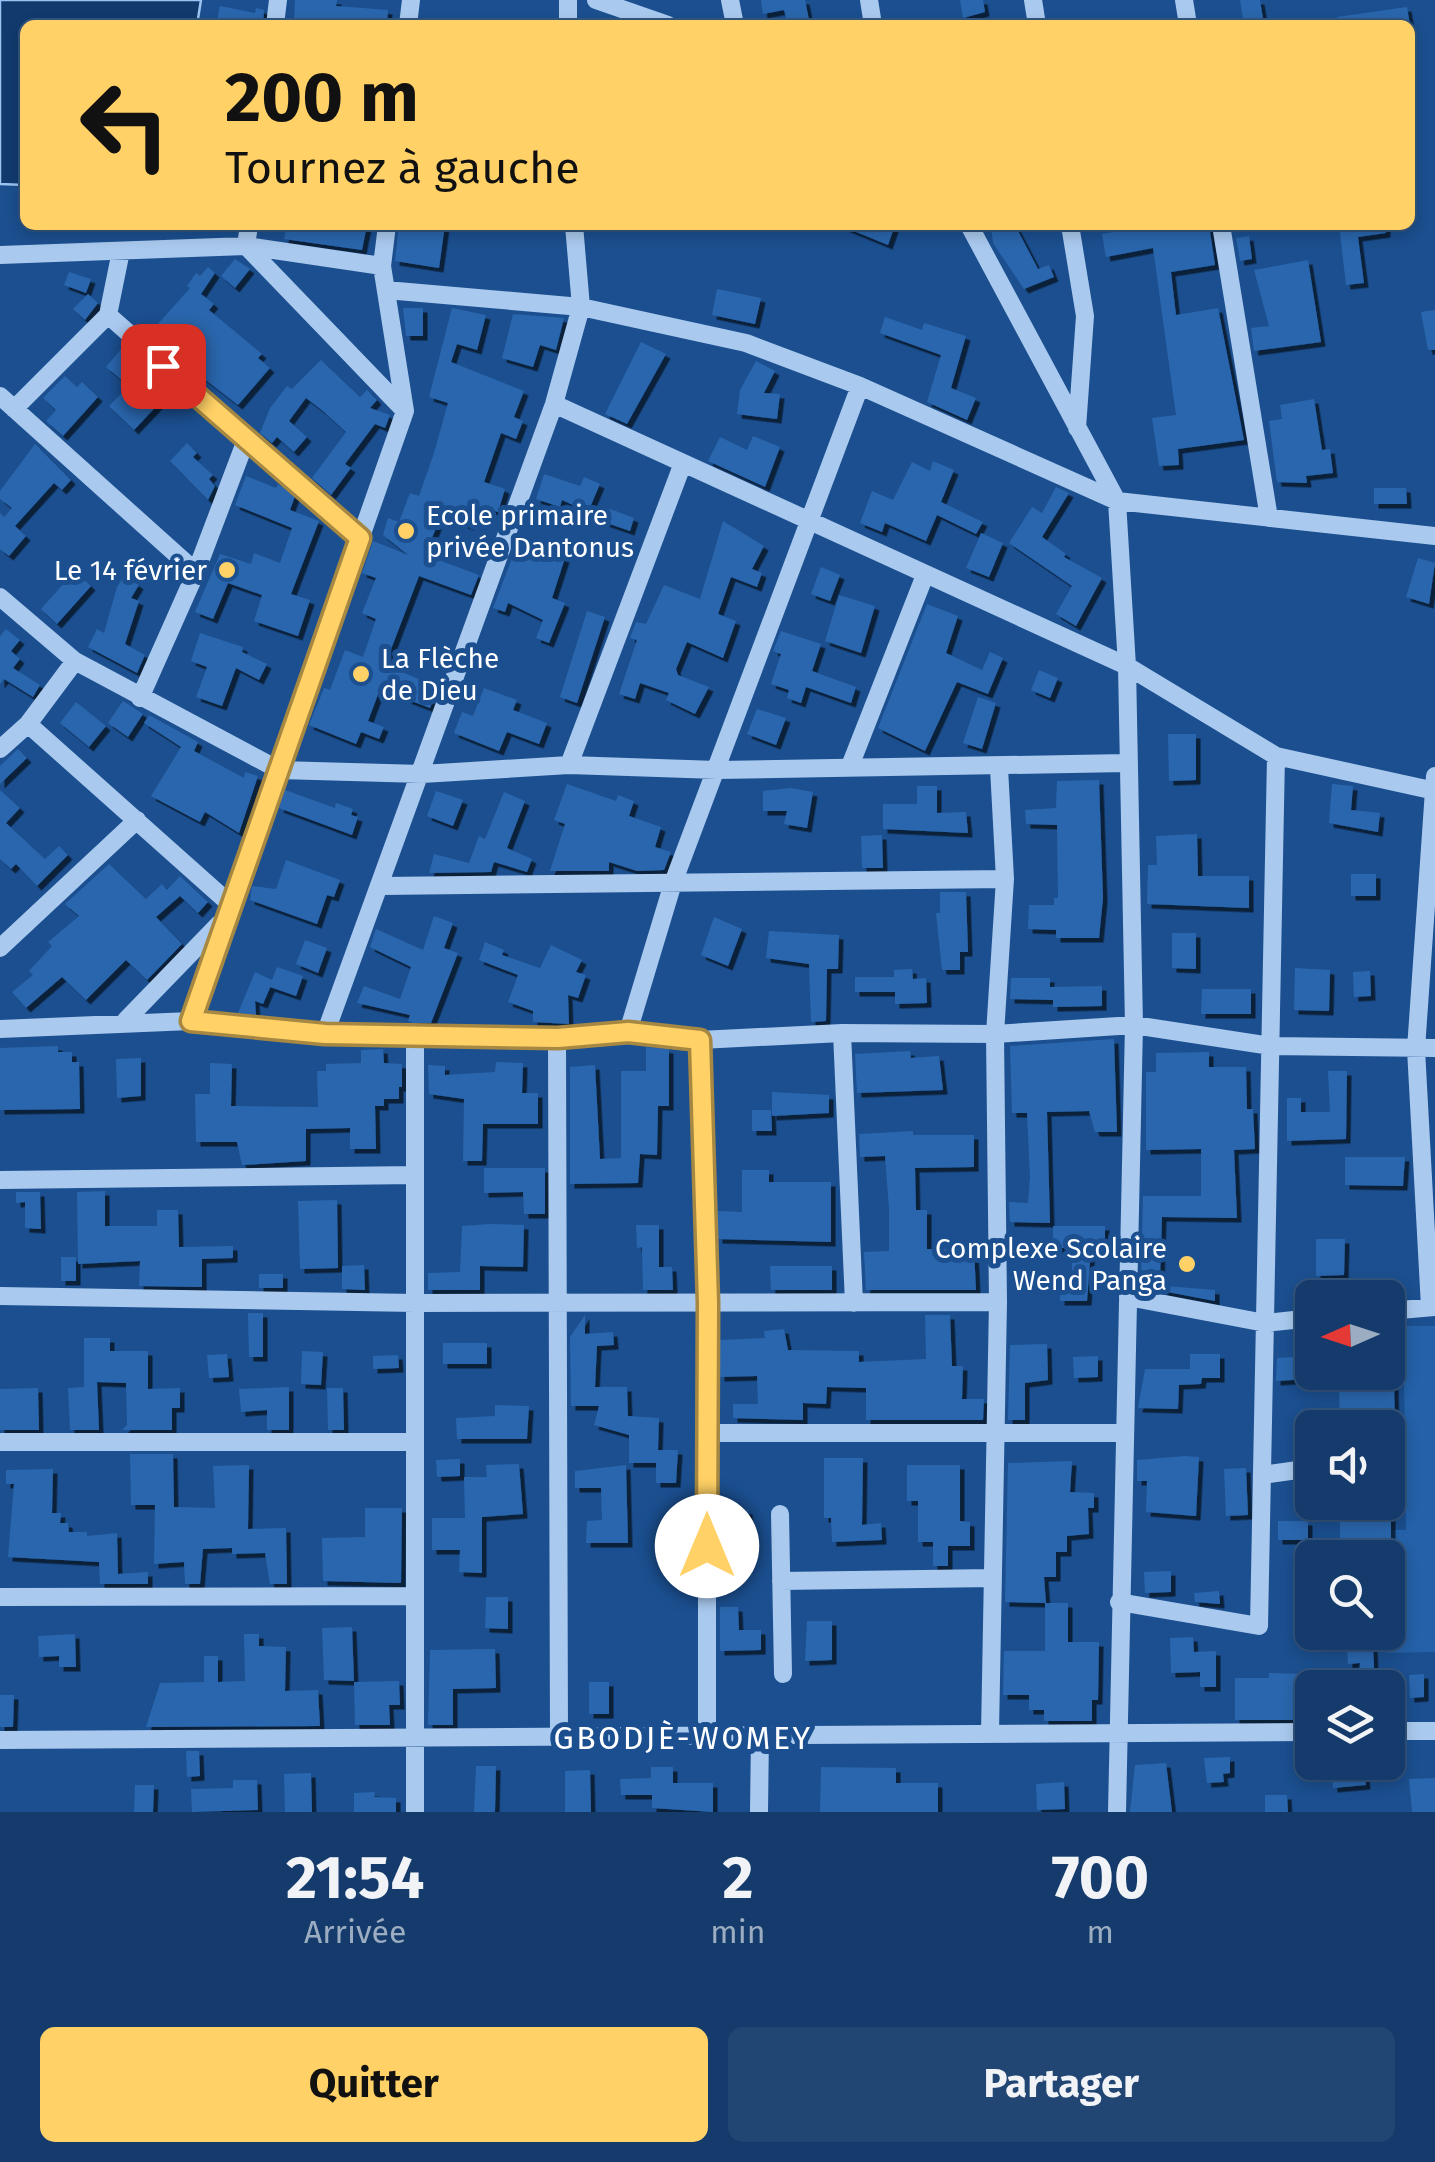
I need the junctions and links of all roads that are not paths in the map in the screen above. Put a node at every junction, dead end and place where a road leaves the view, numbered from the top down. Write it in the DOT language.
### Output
graph roads {
  1 [pos="596,0"];
  2 [pos="654,20"];
  3 [pos="248,230"];
  4 [pos="386,230"];
  5 [pos="574,230"];
  6 [pos="972,230"];
  7 [pos="1071,230"];
  8 [pos="1222,230"];
  9 [pos="246,246"];
  10 [pos="122,251"];
  11 [pos="0,255"];
  12 [pos="382,266"];
  13 [pos="386,290"];
  14 [pos="581,308"];
  15 [pos="108,316"];
  16 [pos="860,386"];
  17 [pos="7,402"];
  18 [pos="554,404"];
  19 [pos="405,410"];
  20 [pos="1077,429"];
  21 [pos="246,440"];
  22 [pos="683,462"];
  23 [pos="1117,501"];
  24 [pos="1269,518"];
  25 [pos="812,521"];
  26 [pos="1435,536"];
  27 [pos="360,538"];
  28 [pos="196,572"];
  29 [pos="925,575"];
  30 [pos="0,597"];
  31 [pos="76,661"];
  32 [pos="1127,666"];
  33 [pos="140,698"];
  34 [pos="28,724"];
  35 [pos="0,749"];
  36 [pos="1276,756"];
  37 [pos="1126,762"];
  38 [pos="569,764"];
  39 [pos="850,766"];
  40 [pos="1000,768"];
  41 [pos="279,770"];
  42 [pos="717,770"];
  43 [pos="422,774"];
  44 [pos="1434,786"];
  45 [pos="137,820"];
  46 [pos="1005,879"];
  47 [pos="673,883"];
  48 [pos="382,886"];
  49 [pos="227,911"];
  50 [pos="0,948"];
  51 [pos="126,1020"];
  52 [pos="191,1021"];
  53 [pos="1134,1025"];
  54 [pos="0,1028"];
  55 [pos="628,1032"];
  56 [pos="842,1033"];
  57 [pos="325,1034"];
  58 [pos="995,1034"];
  59 [pos="415,1036"];
  60 [pos="558,1038"];
  61 [pos="700,1040"];
  62 [pos="1270,1046"];
  63 [pos="1426,1049"];
  64 [pos="415,1175"];
  65 [pos="0,1180"];
  66 [pos="0,1296"];
  67 [pos="1128,1297"];
  68 [pos="854,1302"];
  69 [pos="998,1302"];
  70 [pos="559,1303"];
  71 [pos="708,1303"];
  72 [pos="415,1304"];
  73 [pos="1433,1307"];
  74 [pos="1405,1309"];
  75 [pos="1295,1320"];
  76 [pos="1265,1323"];
  77 [pos="708,1432"];
  78 [pos="996,1433"];
  79 [pos="1124,1434"];
  80 [pos="0,1442"];
  81 [pos="415,1442"];
  82 [pos="1295,1470"];
  83 [pos="1262,1475"];
  84 [pos="780,1514"];
  85 [pos="993,1578"];
  86 [pos="781,1581"];
  87 [pos="415,1596"];
  88 [pos="0,1597"];
  89 [pos="1119,1602"];
  90 [pos="782,1674"];
  91 [pos="1405,1731"];
  92 [pos="1435,1731"];
  93 [pos="1295,1732"];
  94 [pos="990,1733"];
  95 [pos="1118,1733"];
  96 [pos="559,1736"];
  97 [pos="707,1736"];
  98 [pos="760,1736"];
  99 [pos="415,1738"];
  100 [pos="0,1740"];
  101 [pos="415,1812"];
  102 [pos="759,1812"];
  103 [pos="1117,1812"];
  1 -- 2 [label="street"];
  3 -- 9 [label="street"];
  4 -- 12 [label="street"];
  5 -- 14 [label="street"];
  6 -- 20 [label="street"];
  7 -- 20 [label="street"];
  8 -- 24 [label="street"];
  9 -- 10 [label="street"];
  9 -- 12 [label="street"];
  9 -- 19 [label="street"];
  10 -- 11 [label="street"];
  10 -- 15 [label="street"];
  12 -- 13 [label="street"];
  13 -- 14 [label="street"];
  13 -- 19 [label="street"];
  14 -- 16 [label="street"];
  14 -- 18 [label="street"];
  15 -- 17 [label="street"];
  15 -- 21 [label="street"];
  16 -- 23 [label="street"];
  16 -- 25 [label="street"];
  17 -- 28 [label="street"];
  18 -- 22 [label="street"];
  18 -- 43 [label="street"];
  19 -- 27 [label="street"];
  20 -- 23 [label="street"];
  21 -- 27 [label="street"];
  21 -- 28 [label="street"];
  22 -- 25 [label="street"];
  22 -- 38 [label="street"];
  23 -- 24 [label="street"];
  23 -- 32 [label="street"];
  24 -- 26 [label="street"];
  25 -- 29 [label="street"];
  25 -- 42 [label="street"];
  27 -- 41 [label="street"];
  28 -- 33 [label="street"];
  29 -- 32 [label="street"];
  29 -- 39 [label="street"];
  30 -- 31 [label="street"];
  31 -- 33 [label="street"];
  31 -- 34 [label="street"];
  32 -- 36 [label="street"];
  32 -- 37 [label="street"];
  33 -- 41 [label="street"];
  34 -- 35 [label="street"];
  34 -- 45 [label="street"];
  36 -- 44 [label="street"];
  36 -- 62 [label="street"];
  37 -- 40 [label="street"];
  37 -- 53 [label="street"];
  38 -- 42 [label="street"];
  38 -- 43 [label="street"];
  39 -- 40 [label="street"];
  39 -- 42 [label="street"];
  40 -- 46 [label="street"];
  41 -- 43 [label="street"];
  41 -- 49 [label="street"];
  42 -- 47 [label="street"];
  43 -- 48 [label="street"];
  44 -- 63 [label="street"];
  45 -- 49 [label="street"];
  45 -- 50 [label="street"];
  46 -- 47 [label="street"];
  46 -- 58 [label="street"];
  47 -- 48 [label="street"];
  47 -- 55 [label="street"];
  48 -- 57 [label="street"];
  49 -- 51 [label="street"];
  49 -- 52 [label="street"];
  51 -- 52 [label="street"];
  51 -- 54 [label="street"];
  52 -- 57 [label="street"];
  53 -- 58 [label="street"];
  53 -- 62 [label="street"];
  53 -- 67 [label="street"];
  55 -- 60 [label="street"];
  55 -- 61 [label="street"];
  56 -- 58 [label="street"];
  56 -- 61 [label="street"];
  56 -- 68 [label="street"];
  57 -- 59 [label="street"];
  58 -- 69 [label="street"];
  59 -- 60 [label="street"];
  59 -- 64 [label="street"];
  60 -- 70 [label="street"];
  61 -- 71 [label="street"];
  62 -- 63 [label="street"];
  62 -- 76 [label="street"];
  63 -- 73 [label="street"];
  64 -- 65 [label="street"];
  64 -- 72 [label="street"];
  66 -- 72 [label="street"];
  67 -- 76 [label="street"];
  67 -- 79 [label="street"];
  68 -- 69 [label="street"];
  68 -- 71 [label="street"];
  69 -- 78 [label="street"];
  70 -- 71 [label="street"];
  70 -- 72 [label="street"];
  70 -- 96 [label="street"];
  71 -- 77 [label="street"];
  72 -- 81 [label="street"];
  73 -- 74 [label="street"];
  75 -- 76 [label="street"];
  76 -- 83 [label="street"];
  77 -- 78 [label="street"];
  77 -- 97 [label="street"];
  78 -- 79 [label="street"];
  78 -- 85 [label="street"];
  79 -- 89 [label="street"];
  80 -- 81 [label="street"];
  81 -- 87 [label="street"];
  82 -- 83 [label="street"];
  83 -- 89 [label="street"];
  84 -- 86 [label="street"];
  85 -- 86 [label="street"];
  85 -- 94 [label="street"];
  86 -- 90 [label="street"];
  87 -- 88 [label="street"];
  87 -- 99 [label="street"];
  89 -- 95 [label="street"];
  91 -- 92 [label="street"];
  93 -- 95 [label="street"];
  94 -- 95 [label="street"];
  94 -- 98 [label="street"];
  95 -- 103 [label="street"];
  96 -- 97 [label="street"];
  96 -- 99 [label="street"];
  97 -- 98 [label="street"];
  98 -- 102 [label="street"];
  99 -- 100 [label="street"];
  99 -- 101 [label="street"];
}
